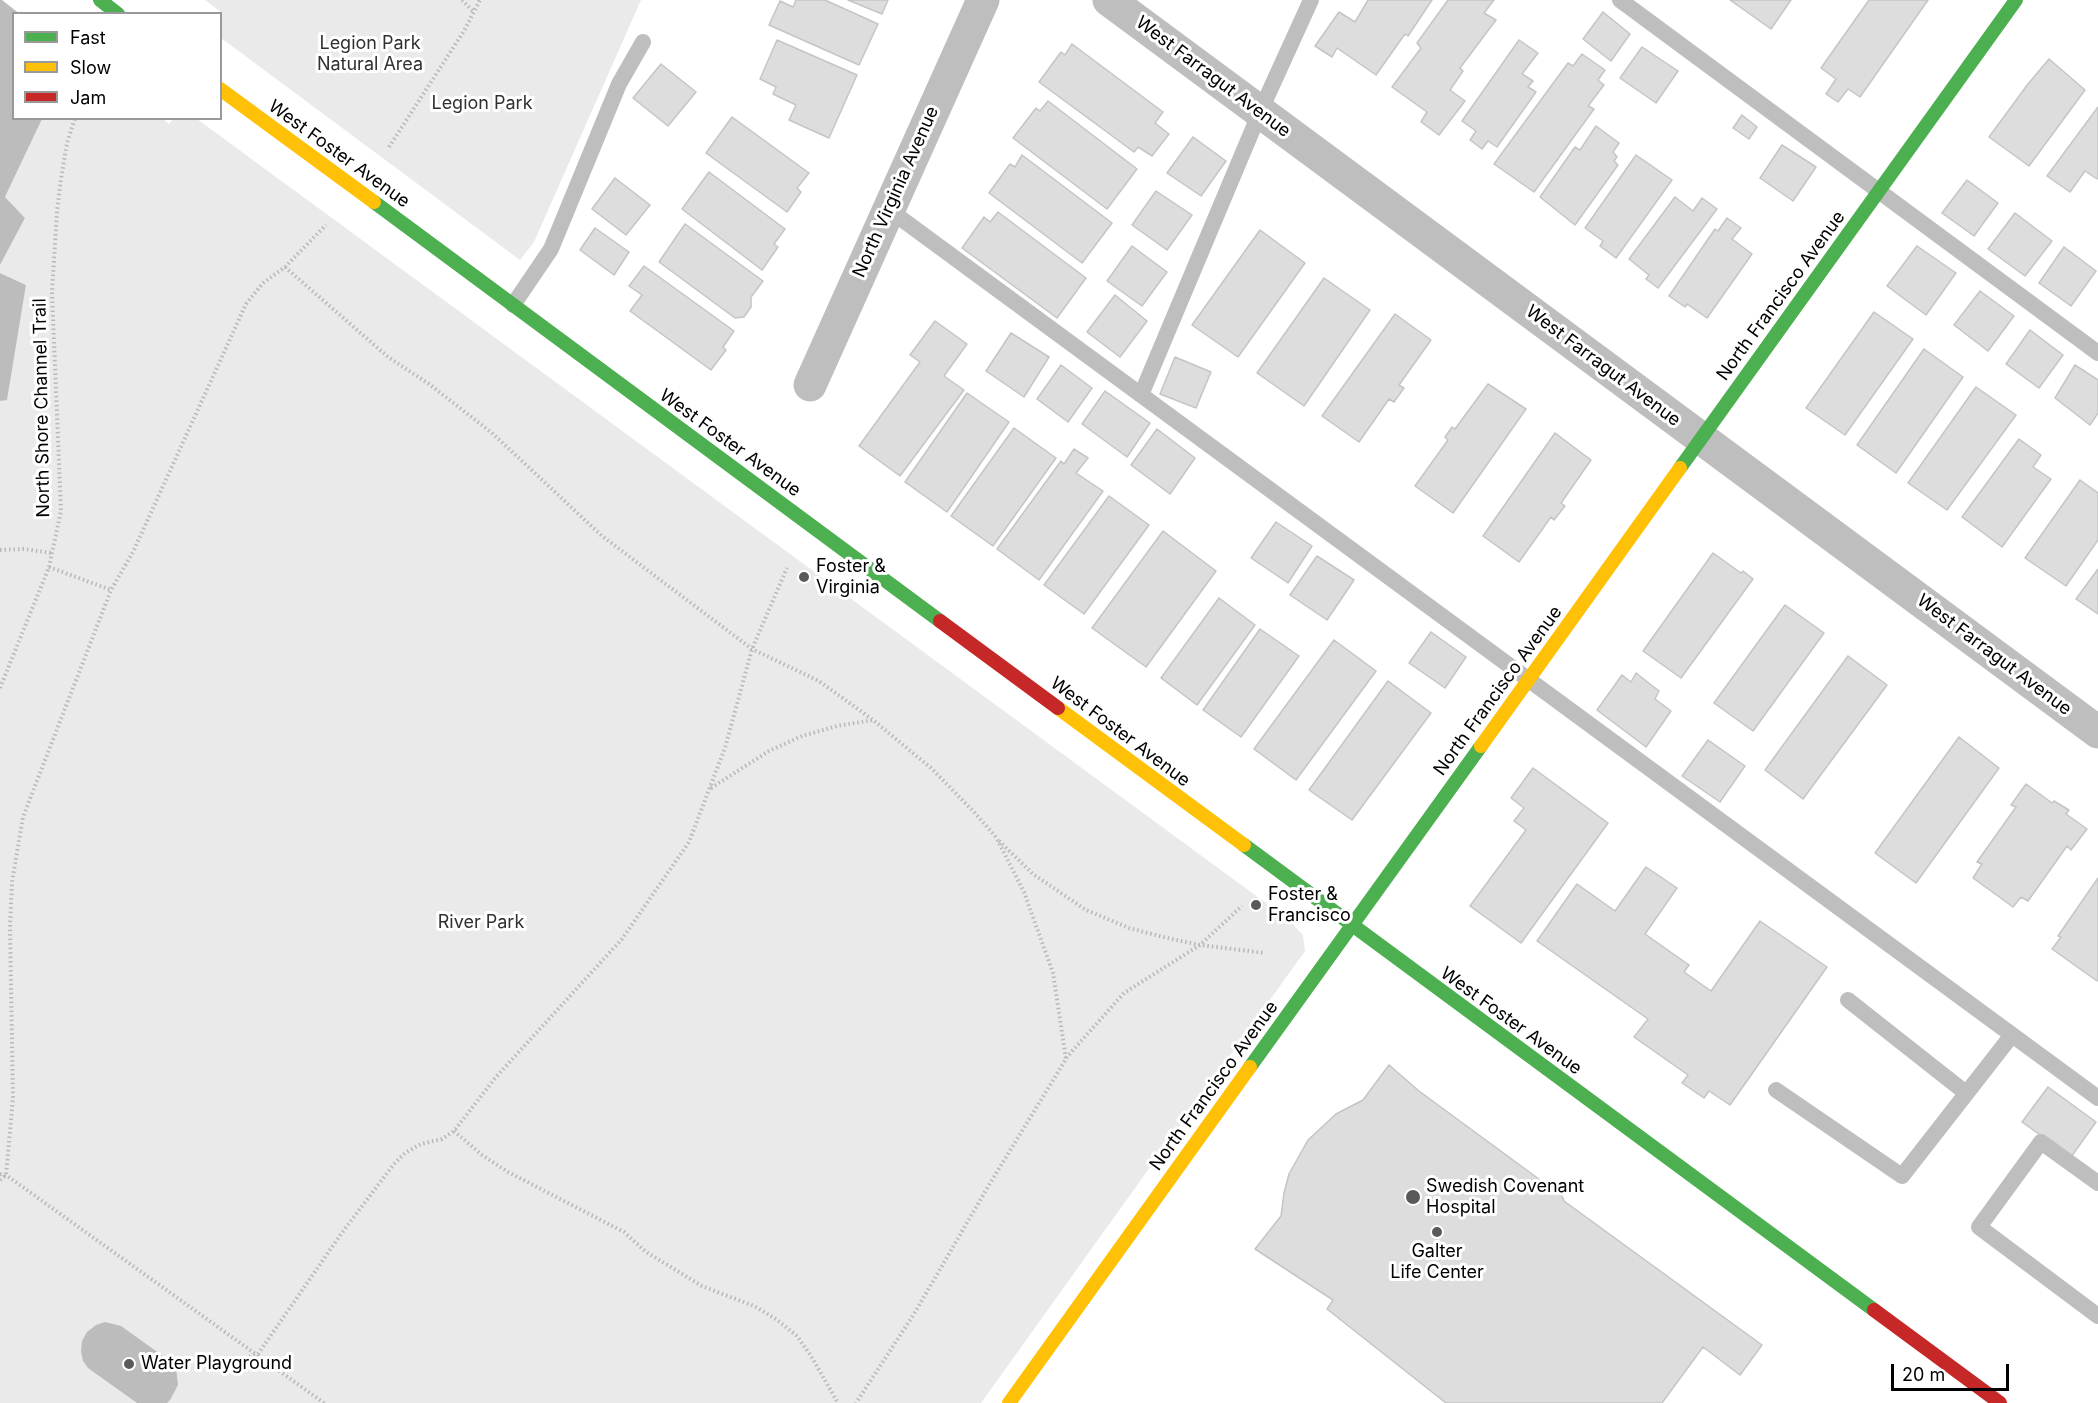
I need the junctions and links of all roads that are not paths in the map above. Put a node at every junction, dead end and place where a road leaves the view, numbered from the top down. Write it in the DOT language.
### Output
graph roads {
  1 [pos="100,0"];
  2 [pos="983,0"];
  3 [pos="1109,0"];
  4 [pos="1311,0"];
  5 [pos="1620,0"];
  6 [pos="2016,0"];
  7 [pos="115,12"];
  8 [pos="643,42"];
  9 [pos="222,90"];
  10 [pos="1260,112"];
  11 [pos="1878,191"];
  12 [pos="888,209"];
  13 [pos="513,305"];
  14 [pos="2098,353"];
  15 [pos="810,385"];
  16 [pos="1141,395"];
  17 [pos="1701,439"];
  18 [pos="1528,679"];
  19 [pos="2098,732"];
  20 [pos="1352,925"];
  21 [pos="1848,1000"];
  22 [pos="2012,1035"];
  23 [pos="1776,1090"];
  24 [pos="1966,1093"];
  25 [pos="2098,1098"];
  26 [pos="2098,1183"];
  27 [pos="2098,1316"];
  28 [pos="1009,1403"];
  29 [pos="2000,1403"];
  1 -- 7 [label="main road"];
  2 -- 12 [label="street, North Virginia Avenue"];
  3 -- 10 [label="street, West Farragut Avenue"];
  4 -- 10 [label="lane"];
  5 -- 11 [label="lane"];
  6 -- 11 [label="main road, North Francisco Avenue"];
  8 -- 13 [label="lane"];
  9 -- 13 [label="main road, West Foster Avenue"];
  10 -- 16 [label="lane"];
  10 -- 17 [label="street, West Farragut Avenue"];
  11 -- 14 [label="lane"];
  11 -- 17 [label="main road, North Francisco Avenue"];
  12 -- 15 [label="street, North Virginia Avenue"];
  12 -- 16 [label="lane"];
  13 -- 20 [label="main road, West Foster Avenue"];
  16 -- 18 [label="lane"];
  17 -- 18 [label="main road, North Francisco Avenue"];
  17 -- 19 [label="street, West Farragut Avenue"];
  18 -- 20 [label="main road, North Francisco Avenue"];
  18 -- 22 [label="lane"];
  20 -- 28 [label="main road, North Francisco Avenue"];
  20 -- 29 [label="main road, West Foster Avenue"];
  21 -- 24 [label="lane"];
  22 -- 24 [label="lane"];
  22 -- 25 [label="lane"];
  23 -- 24 [label="lane"];
  26 -- 27 [label="lane"];
}
